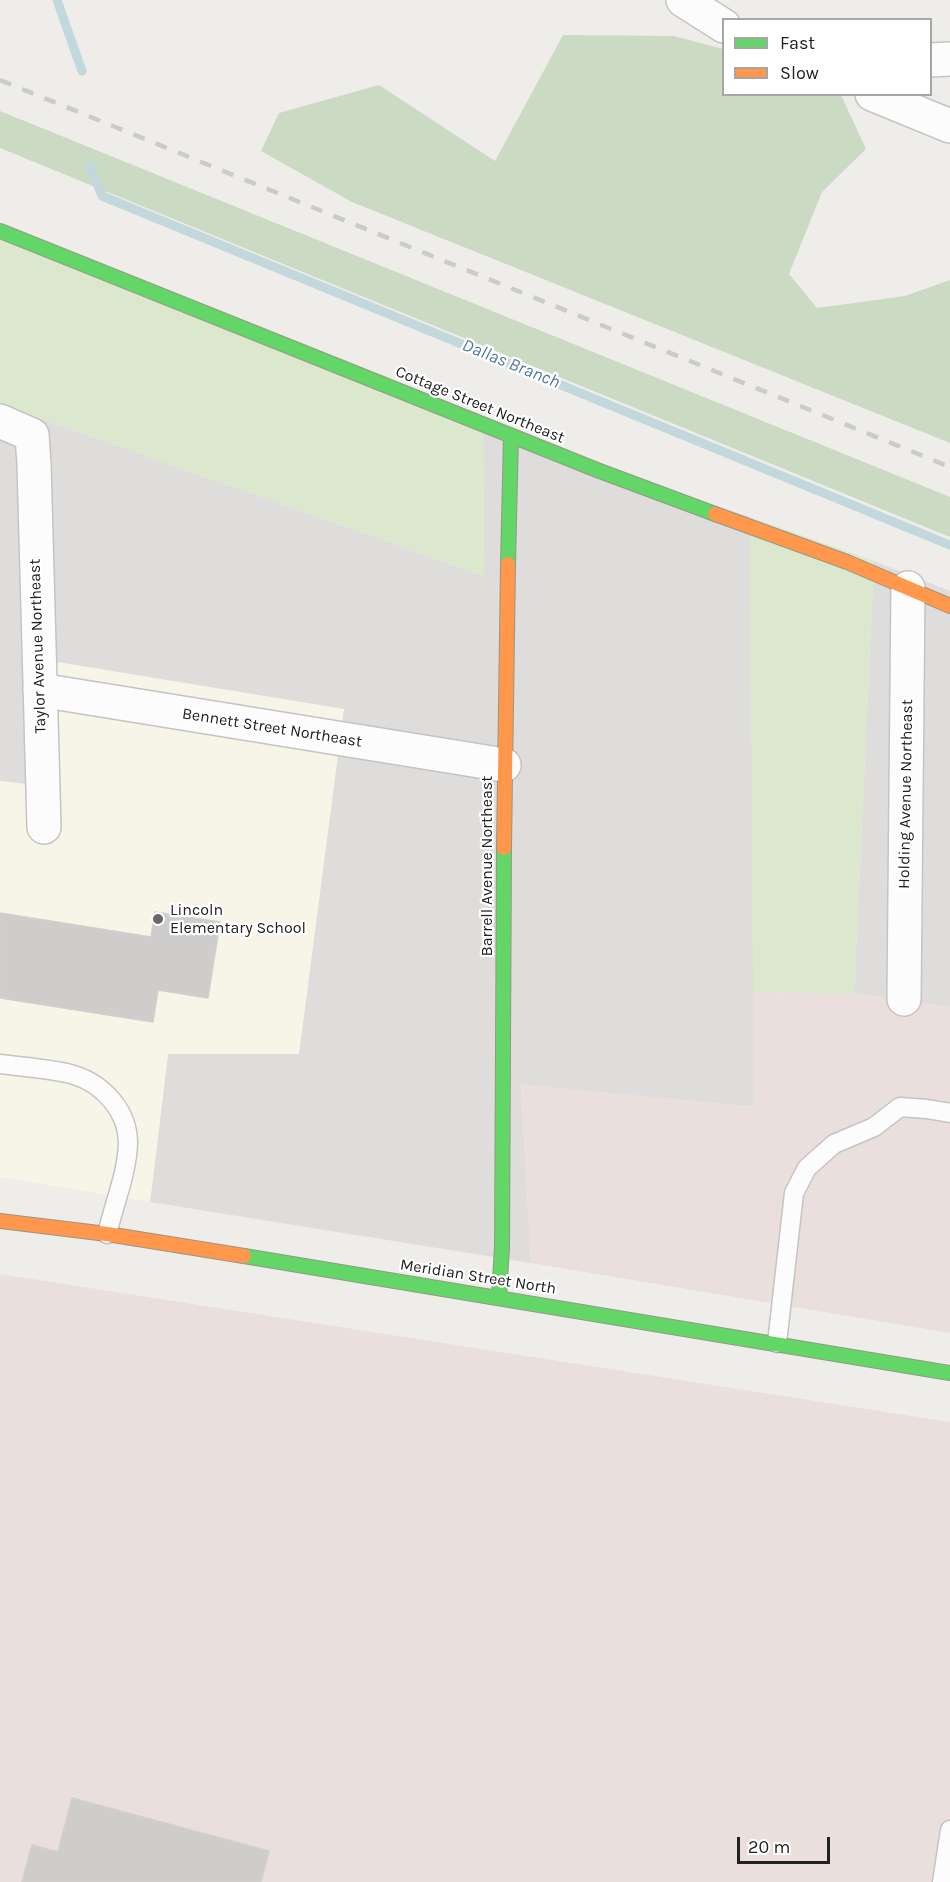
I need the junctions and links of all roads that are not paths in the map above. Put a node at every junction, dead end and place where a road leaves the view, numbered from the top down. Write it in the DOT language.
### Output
graph roads {
  1 [pos="685,1"];
  2 [pos="722,25"];
  3 [pos="950,59"];
  4 [pos="932,60"];
  5 [pos="877,96"];
  6 [pos="950,126"];
  7 [pos="0,231"];
  8 [pos="0,421"];
  9 [pos="512,436"];
  10 [pos="909,588"];
  11 [pos="950,606"];
  12 [pos="40,690"];
  13 [pos="504,765"];
  14 [pos="44,827"];
  15 [pos="904,999"];
  16 [pos="0,1064"];
  17 [pos="950,1113"];
  18 [pos="0,1221"];
  19 [pos="107,1234"];
  20 [pos="499,1297"];
  21 [pos="777,1343"];
  22 [pos="950,1373"];
  23 [pos="950,1830"];
  24 [pos="942,1882"];
  1 -- 2 [label="street"];
  3 -- 4 [label="street"];
  5 -- 6 [label="street"];
  7 -- 9 [label="street, Cottage Street Northeast"];
  8 -- 12 [label="street, Taylor Avenue Northeast"];
  9 -- 10 [label="street, Cottage Street Northeast"];
  9 -- 13 [label="street, Barrell Avenue Northeast"];
  10 -- 11 [label="street, Cottage Street Northeast"];
  10 -- 15 [label="street, Holding Avenue Northeast"];
  12 -- 13 [label="street, Bennett Street Northeast"];
  12 -- 14 [label="street, Taylor Avenue Northeast"];
  13 -- 20 [label="street, Barrell Avenue Northeast"];
  16 -- 19 [label="lane"];
  17 -- 21 [label="lane"];
  18 -- 19 [label="street, Meridian Street North"];
  19 -- 20 [label="street, Meridian Street North"];
  20 -- 21 [label="street, Meridian Street North"];
  21 -- 22 [label="street, Meridian Street North"];
  23 -- 24 [label="lane"];
}
